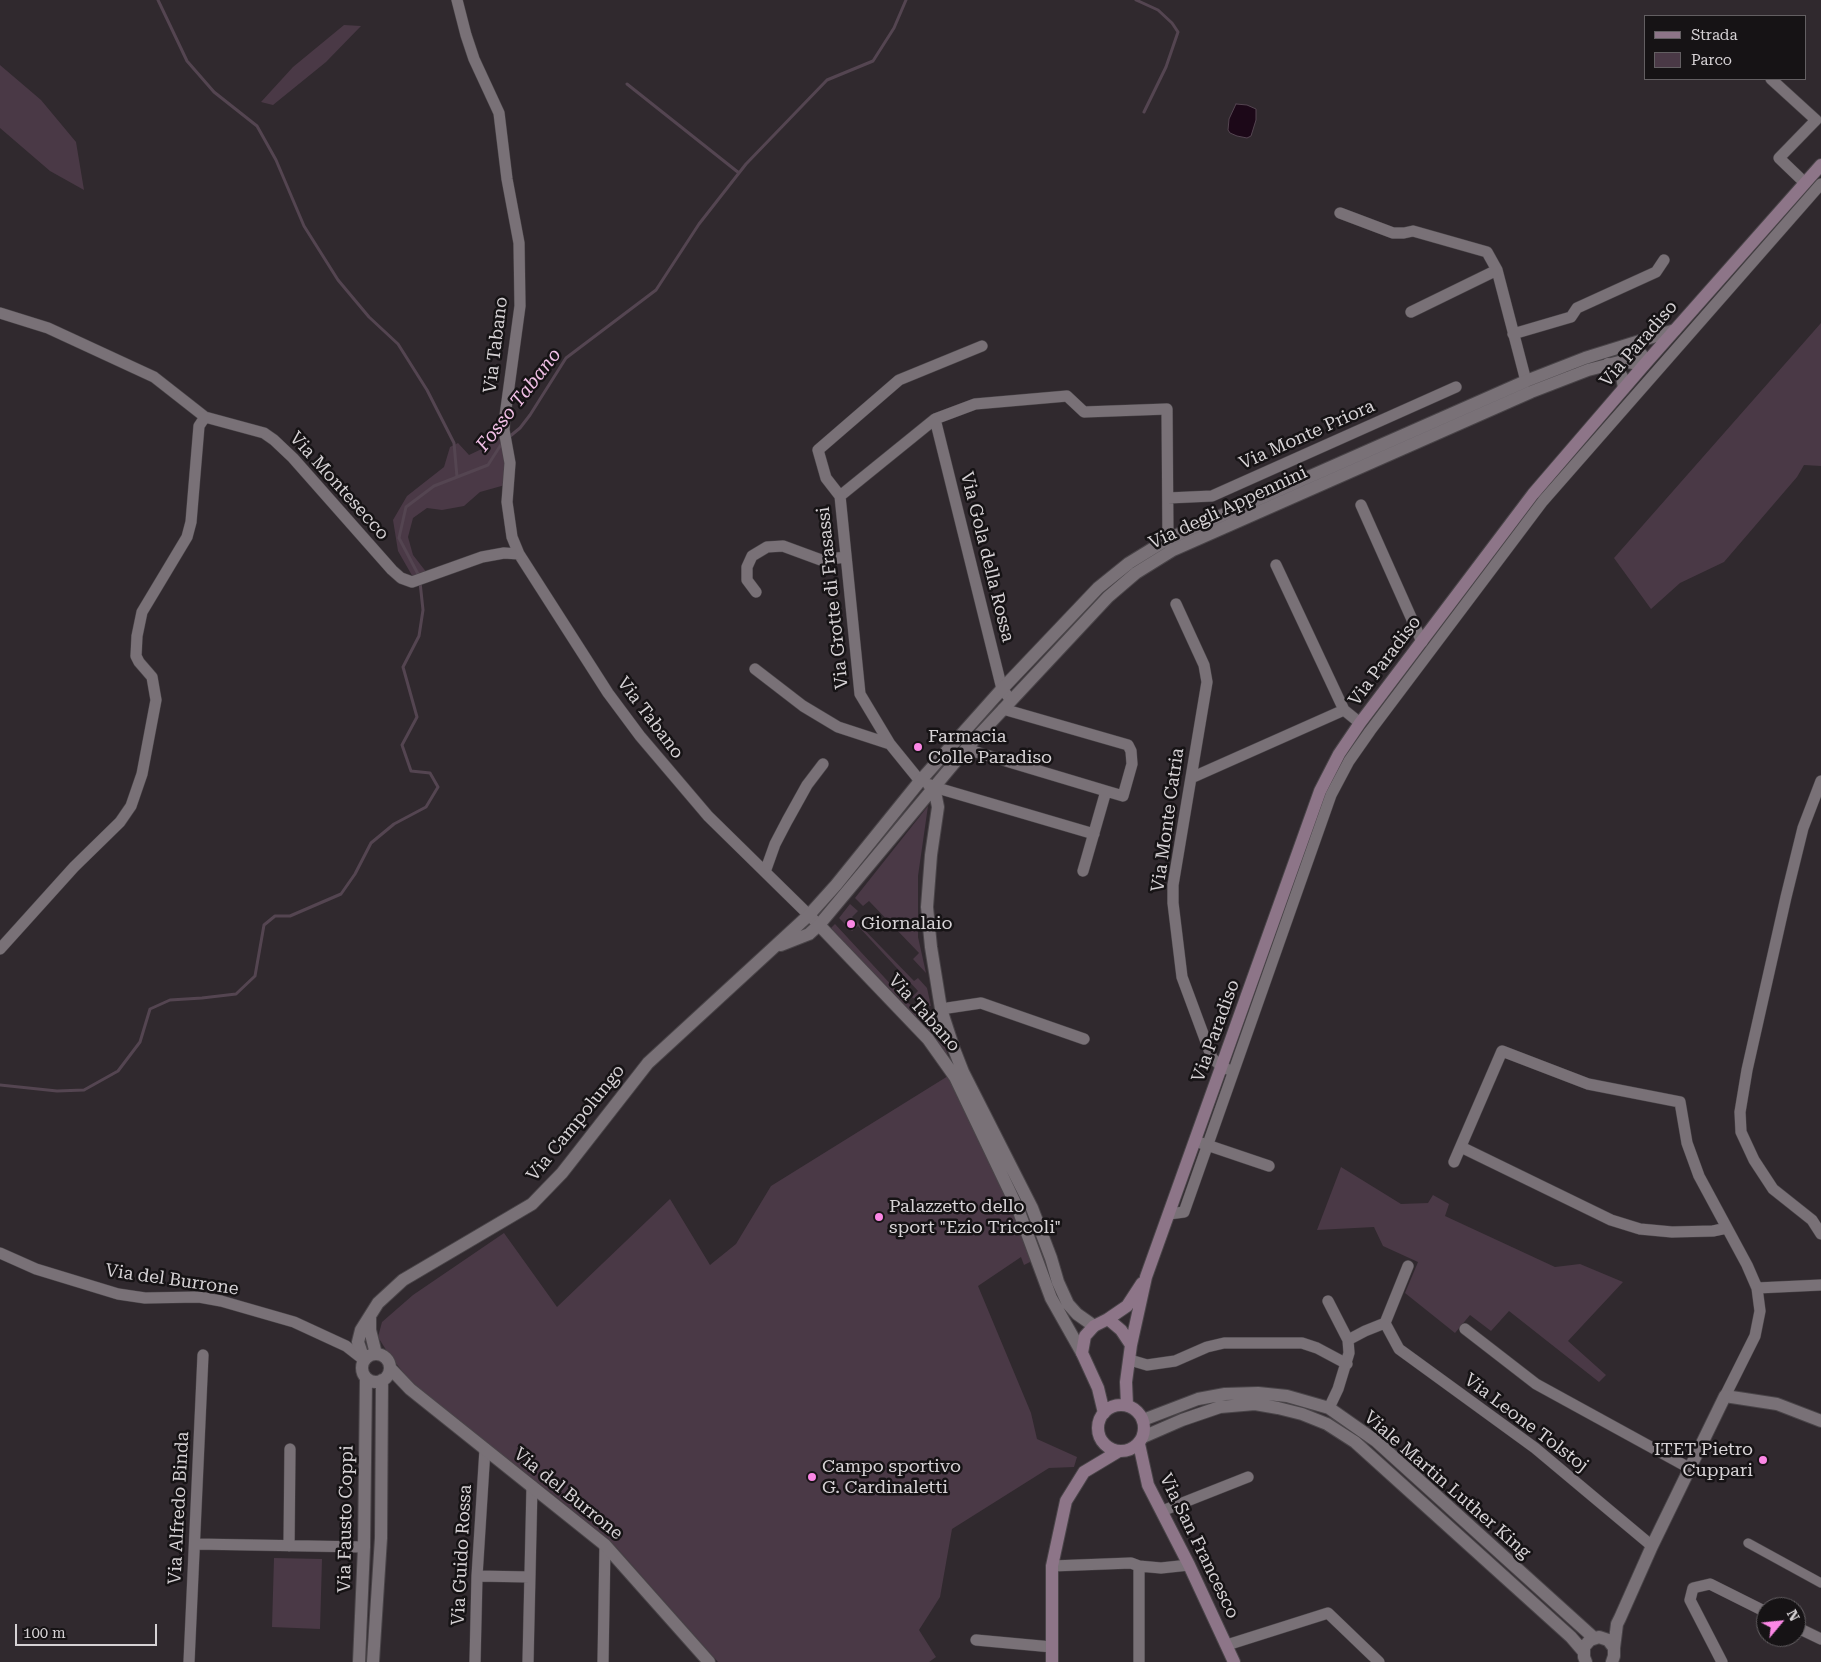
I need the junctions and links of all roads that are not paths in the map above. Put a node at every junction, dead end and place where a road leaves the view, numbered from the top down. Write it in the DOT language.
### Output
graph roads {
  1 [pos="458,0"];
  2 [pos="1772,80"];
  3 [pos="1821,165"];
  4 [pos="1805,183"];
  5 [pos="1821,184"];
  6 [pos="1340,213"];
  7 [pos="1664,260"];
  8 [pos="1497,270"];
  9 [pos="1411,312"];
  10 [pos="0,313"];
  11 [pos="1675,330"];
  12 [pos="1513,334"];
  13 [pos="982,346"];
  14 [pos="1626,347"];
  15 [pos="1608,364"];
  16 [pos="1644,365"];
  17 [pos="1526,381"];
  18 [pos="1456,387"];
  19 [pos="1624,388"];
  20 [pos="205,417"];
  21 [pos="935,419"];
  22 [pos="840,496"];
  23 [pos="1538,497"];
  24 [pos="1168,498"];
  25 [pos="1361,505"];
  26 [pos="1170,544"];
  27 [pos="519,554"];
  28 [pos="846,557"];
  29 [pos="1276,565"];
  30 [pos="756,592"];
  31 [pos="1176,604"];
  32 [pos="1422,642"];
  33 [pos="755,669"];
  34 [pos="1002,689"];
  35 [pos="1007,705"];
  36 [pos="1344,710"];
  37 [pos="1360,723"];
  38 [pos="890,744"];
  39 [pos="966,749"];
  40 [pos="823,764"];
  41 [pos="1191,778"];
  42 [pos="920,781"];
  43 [pos="1821,781"];
  44 [pos="934,787"];
  45 [pos="1106,791"];
  46 [pos="1094,834"];
  47 [pos="1083,870"];
  48 [pos="765,872"];
  49 [pos="809,915"];
  50 [pos="819,926"];
  51 [pos="0,949"];
  52 [pos="773,949"];
  53 [pos="941,1009"];
  54 [pos="1084,1039"];
  55 [pos="1228,1069"];
  56 [pos="1195,1141"];
  57 [pos="1208,1145"];
  58 [pos="1461,1147"];
  59 [pos="1454,1162"];
  60 [pos="1269,1166"];
  61 [pos="1169,1214"];
  62 [pos="1727,1228"];
  63 [pos="1821,1234"];
  64 [pos="0,1253"];
  65 [pos="1408,1266"];
  66 [pos="1146,1277"];
  67 [pos="1821,1285"];
  68 [pos="1757,1288"];
  69 [pos="1328,1302"];
  70 [pos="370,1318"];
  71 [pos="1108,1319"];
  72 [pos="1385,1323"];
  73 [pos="1094,1326"];
  74 [pos="1465,1329"];
  75 [pos="1348,1340"];
  76 [pos="1131,1345"];
  77 [pos="1082,1353"];
  78 [pos="376,1354"];
  79 [pos="203,1356"];
  80 [pos="364,1360"];
  81 [pos="1130,1360"];
  82 [pos="1347,1364"];
  83 [pos="390,1368"];
  84 [pos="366,1378"];
  85 [pos="382,1380"];
  86 [pos="1725,1396"];
  87 [pos="1127,1405"];
  88 [pos="1328,1408"];
  89 [pos="1104,1413"];
  90 [pos="1143,1420"];
  91 [pos="1821,1421"];
  92 [pos="1141,1440"];
  93 [pos="290,1449"];
  94 [pos="485,1449"];
  95 [pos="1123,1451"];
  96 [pos="1691,1469"];
  97 [pos="1248,1477"];
  98 [pos="1148,1485"];
  99 [pos="532,1486"];
  100 [pos="1162,1511"];
  101 [pos="1748,1543"];
  102 [pos="195,1544"];
  103 [pos="605,1545"];
  104 [pos="289,1546"];
  105 [pos="1652,1546"];
  106 [pos="364,1547"];
  107 [pos="1190,1565"];
  108 [pos="1052,1566"];
  109 [pos="1139,1566"];
  110 [pos="477,1576"];
  111 [pos="530,1577"];
  112 [pos="1821,1583"];
  113 [pos="1756,1607"];
  114 [pos="1617,1624"];
  115 [pos="1806,1632"];
  116 [pos="1596,1638"];
  117 [pos="1821,1639"];
  118 [pos="976,1640"];
  119 [pos="1227,1645"];
  120 [pos="1052,1647"];
  121 [pos="1616,1656"];
  122 [pos="1584,1658"];
  123 [pos="189,1662"];
  124 [pos="359,1662"];
  125 [pos="373,1662"];
  126 [pos="475,1662"];
  127 [pos="528,1662"];
  128 [pos="603,1662"];
  129 [pos="709,1662"];
  130 [pos="1052,1662"];
  131 [pos="1139,1662"];
  132 [pos="1234,1662"];
  133 [pos="1379,1662"];
  134 [pos="1722,1662"];
  1 -- 27 [label="street, Via Tabano"];
  2 -- 4 [label="street"];
  3 -- 4 [label="main road, Via Paradiso"];
  4 -- 11 [label="main road, Via Paradiso"];
  5 -- 23 [label="street"];
  6 -- 8 [label="street"];
  7 -- 12 [label="street"];
  8 -- 9 [label="street"];
  8 -- 12 [label="street"];
  10 -- 20 [label="street, Via Montesecco"];
  11 -- 14 [label="street, Via degli Appennini"];
  11 -- 16 [label="main road, Via Paradiso"];
  12 -- 17 [label="street"];
  13 -- 22 [label="street"];
  14 -- 16 [label="street"];
  14 -- 17 [label="street, Via degli Appennini"];
  15 -- 16 [label="street, Via degli Appennini"];
  15 -- 19 [label="street"];
  15 -- 26 [label="street, Via degli Appennini"];
  16 -- 19 [label="main road, Via Paradiso"];
  17 -- 26 [label="street, Via degli Appennini"];
  18 -- 24 [label="street, Via Monte Priora"];
  19 -- 23 [label="main road, Via Paradiso"];
  20 -- 27 [label="street, Via Montesecco"];
  20 -- 51 [label="street"];
  21 -- 22 [label="street, Via Grotte di Frasassi"];
  21 -- 24 [label="street, Via Grotte di Frasassi"];
  21 -- 34 [label="street, Via Gola della Rossa"];
  22 -- 28 [label="street, Via Grotte di Frasassi"];
  23 -- 32 [label="main road, Via Paradiso"];
  23 -- 55 [label="street"];
  24 -- 26 [label="street, Via Grotte di Frasassi"];
  25 -- 32 [label="street"];
  26 -- 34 [label="street, Via degli Appennini"];
  26 -- 35 [label="street, Via degli Appennini"];
  27 -- 48 [label="street, Via Tabano"];
  28 -- 30 [label="street"];
  28 -- 38 [label="street, Via Grotte di Frasassi"];
  29 -- 36 [label="street"];
  31 -- 41 [label="street, Via Monte Catria"];
  32 -- 37 [label="main road, Via Paradiso"];
  33 -- 38 [label="street"];
  34 -- 35 [label="street, Via Gola della Rossa"];
  34 -- 42 [label="street, Via degli Appennini"];
  35 -- 39 [label="street, Via degli Appennini"];
  35 -- 45 [label="street"];
  36 -- 37 [label="street"];
  36 -- 41 [label="street"];
  37 -- 55 [label="main road, Via Paradiso"];
  38 -- 42 [label="street, Via Grotte di Frasassi"];
  39 -- 44 [label="street, Via degli Appennini"];
  39 -- 45 [label="street"];
  40 -- 48 [label="street"];
  41 -- 55 [label="street, Via Monte Catria"];
  42 -- 44 [label="street"];
  42 -- 49 [label="street, Via degli Appennini"];
  43 -- 63 [label="street"];
  44 -- 46 [label="street"];
  44 -- 50 [label="street, Via degli Appennini"];
  44 -- 53 [label="street"];
  45 -- 46 [label="street"];
  46 -- 47 [label="street"];
  48 -- 49 [label="street, Via Tabano"];
  49 -- 50 [label="street, Via Tabano"];
  49 -- 52 [label="street, Via Campolungo"];
  50 -- 52 [label="street, Via Campolungo"];
  50 -- 77 [label="street, Via Tabano"];
  52 -- 70 [label="street, Via Campolungo"];
  53 -- 54 [label="street, Via Tabano"];
  53 -- 73 [label="street, Via Tabano"];
  55 -- 56 [label="main road, Via Paradiso"];
  55 -- 57 [label="street"];
  56 -- 57 [label="street"];
  56 -- 61 [label="main road, Via Paradiso"];
  57 -- 60 [label="street"];
  57 -- 61 [label="street"];
  58 -- 59 [label="street"];
  58 -- 62 [label="street"];
  58 -- 62 [label="street"];
  61 -- 66 [label="main road, Via Paradiso"];
  62 -- 68 [label="street"];
  64 -- 80 [label="street, Via del Burrone"];
  65 -- 72 [label="street"];
  66 -- 71 [label="main road"];
  66 -- 76 [label="main road"];
  67 -- 68 [label="street"];
  68 -- 86 [label="street"];
  69 -- 75 [label="street"];
  70 -- 78 [label="street"];
  70 -- 80 [label="street, Via Campolungo"];
  71 -- 73 [label="main road"];
  71 -- 76 [label="main road"];
  72 -- 75 [label="street"];
  72 -- 105 [label="street, Via Leone Tolstoj"];
  73 -- 77 [label="main road"];
  74 -- 96 [label="street"];
  75 -- 82 [label="street"];
  76 -- 81 [label="main road"];
  77 -- 89 [label="main road"];
  78 -- 80 [label="street"];
  78 -- 83 [label="street"];
  79 -- 102 [label="street, Via Alfredo Binda"];
  80 -- 84 [label="street"];
  81 -- 82 [label="street"];
  81 -- 87 [label="main road"];
  82 -- 88 [label="street"];
  83 -- 85 [label="street"];
  83 -- 94 [label="street, Via del Burrone"];
  84 -- 85 [label="street"];
  84 -- 106 [label="street, Via Fausto Coppi"];
  85 -- 125 [label="street, Via Fausto Coppi"];
  86 -- 91 [label="street"];
  86 -- 96 [label="street"];
  87 -- 89 [label="main road"];
  87 -- 90 [label="main road"];
  88 -- 90 [label="street, Viale Martin Luther King"];
  88 -- 116 [label="street, Viale Martin Luther King"];
  89 -- 95 [label="main road"];
  90 -- 92 [label="main road"];
  92 -- 95 [label="main road"];
  92 -- 98 [label="main road, Via San Francesco"];
  92 -- 122 [label="street, Viale Martin Luther King"];
  93 -- 104 [label="street"];
  94 -- 99 [label="street, Via del Burrone"];
  94 -- 110 [label="street, Via Guido Rossa"];
  95 -- 98 [label="main road"];
  95 -- 108 [label="main road"];
  96 -- 105 [label="street"];
  97 -- 100 [label="street"];
  98 -- 100 [label="main road, Via San Francesco"];
  99 -- 103 [label="street, Via del Burrone"];
  99 -- 111 [label="street"];
  100 -- 107 [label="main road, Via San Francesco"];
  101 -- 112 [label="street"];
  102 -- 104 [label="street"];
  102 -- 123 [label="street, Via Alfredo Binda"];
  103 -- 128 [label="street"];
  103 -- 129 [label="street, Via del Burrone"];
  104 -- 106 [label="street"];
  105 -- 114 [label="street"];
  106 -- 124 [label="street, Via Fausto Coppi"];
  107 -- 109 [label="street"];
  107 -- 119 [label="main road, Via San Francesco"];
  108 -- 109 [label="street"];
  108 -- 120 [label="main road"];
  109 -- 131 [label="street"];
  110 -- 111 [label="street"];
  110 -- 126 [label="street, Via Guido Rossa"];
  111 -- 127 [label="street"];
  113 -- 134 [label="street"];
  114 -- 116 [label="street"];
  114 -- 121 [label="street"];
  115 -- 117 [label="street"];
  116 -- 121 [label="street, Viale Martin Luther King"];
  116 -- 122 [label="street, Viale Martin Luther King"];
  118 -- 120 [label="street"];
  119 -- 132 [label="main road, Via San Francesco"];
  119 -- 133 [label="street"];
  120 -- 130 [label="main road"];
}
